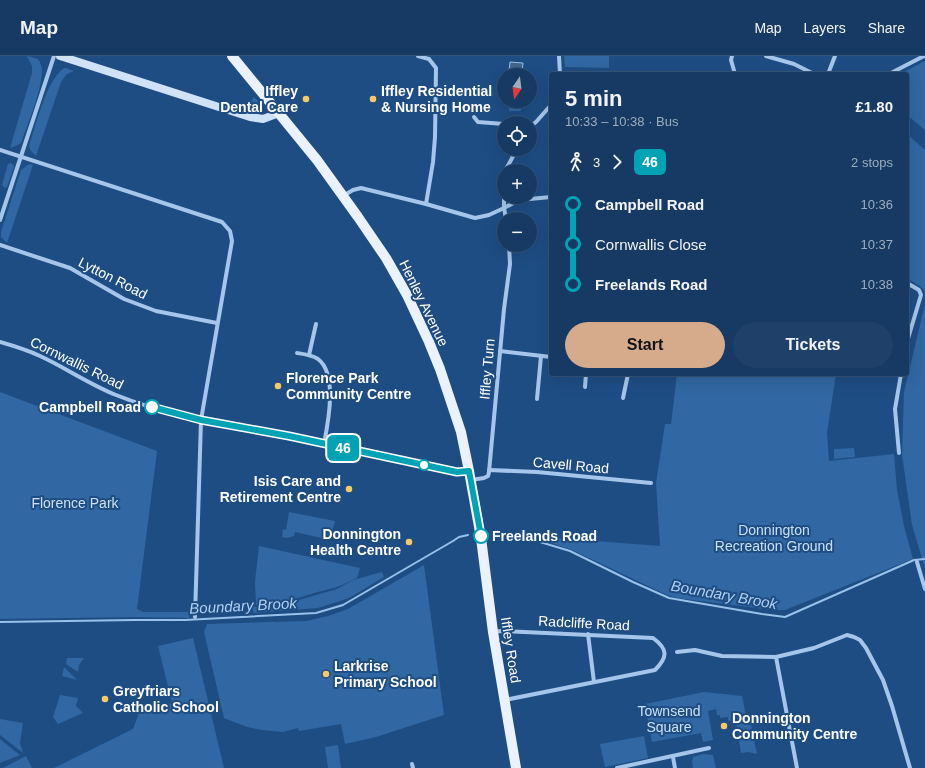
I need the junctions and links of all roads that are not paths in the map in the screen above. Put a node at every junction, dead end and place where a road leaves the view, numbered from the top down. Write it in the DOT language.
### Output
graph roads {
  1 [pos="54,56"];
  2 [pos="60,56"];
  3 [pos="232,56"];
  4 [pos="418,56"];
  5 [pos="559,56"];
  6 [pos="732,56"];
  7 [pos="766,56"];
  8 [pos="835,56"];
  9 [pos="924,56"];
  10 [pos="560,72"];
  11 [pos="734,72"];
  12 [pos="810,72"];
  13 [pos="829,72"];
  14 [pos="893,72"];
  15 [pos="549,106"];
  16 [pos="279,113"];
  17 [pos="474,117"];
  18 [pos="537,121"];
  19 [pos="497,123"];
  20 [pos="0,150"];
  21 [pos="21,156"];
  22 [pos="343,196"];
  23 [pos="549,197"];
  24 [pos="426,204"];
  25 [pos="504,204"];
  26 [pos="504,208"];
  27 [pos="505,212"];
  28 [pos="0,220"];
  29 [pos="0,245"];
  30 [pos="510,252"];
  31 [pos="909,284"];
  32 [pos="217,322"];
  33 [pos="316,324"];
  34 [pos="909,335"];
  35 [pos="0,342"];
  36 [pos="500,351"];
  37 [pos="297,353"];
  38 [pos="309,355"];
  39 [pos="541,356"];
  40 [pos="549,357"];
  41 [pos="586,376"];
  42 [pos="628,376"];
  43 [pos="901,376"];
  44 [pos="585,387"];
  45 [pos="623,398"];
  46 [pos="537,399"];
  47 [pos="201,420"];
  48 [pos="324,444"];
  49 [pos="899,453"];
  50 [pos="489,470"];
  51 [pos="470,476"];
  52 [pos="651,483"];
  53 [pos="480,535"];
  54 [pos="917,562"];
  55 [pos="925,589"];
  56 [pos="194,616"];
  57 [pos="494,632"];
  58 [pos="588,634"];
  59 [pos="677,652"];
  60 [pos="776,657"];
  61 [pos="594,682"];
  62 [pos="504,700"];
  63 [pos="709,748"];
  64 [pos="673,757"];
  65 [pos="516,768"];
  66 [pos="617,768"];
  67 [pos="675,768"];
  68 [pos="797,768"];
  69 [pos="910,768"];
  1 -- 21 [label="street"];
  2 -- 16 [label="main road"];
  3 -- 16 [label="main road, Henley Avenue"];
  4 -- 24 [label="street"];
  5 -- 10 [label="street"];
  6 -- 11 [label="street"];
  7 -- 12 [label="street"];
  8 -- 13 [label="street"];
  9 -- 14 [label="street"];
  15 -- 18 [label="street"];
  16 -- 22 [label="main road, Henley Avenue"];
  17 -- 19 [label="street"];
  20 -- 21 [label="street"];
  21 -- 28 [label="street"];
  21 -- 32 [label="street"];
  22 -- 24 [label="street"];
  22 -- 51 [label="main road, Henley Avenue"];
  23 -- 26 [label="street"];
  24 -- 26 [label="street"];
  25 -- 26 [label="street"];
  26 -- 27 [label="street"];
  29 -- 32 [label="street, Lytton Road"];
  30 -- 36 [label="street, Iffley Turn"];
  31 -- 34 [label="street"];
  32 -- 47 [label="street"];
  33 -- 38 [label="street"];
  35 -- 47 [label="street, Cornwallis Road"];
  36 -- 39 [label="street"];
  36 -- 50 [label="street, Iffley Turn"];
  37 -- 38 [label="street"];
  38 -- 48 [label="street"];
  39 -- 40 [label="street"];
  39 -- 46 [label="street"];
  41 -- 44 [label="street"];
  42 -- 45 [label="street"];
  43 -- 49 [label="street"];
  47 -- 48 [label="street, Cornwallis Road"];
  47 -- 56 [label="street"];
  48 -- 51 [label="street, Cornwallis Road"];
  50 -- 51 [label="street"];
  50 -- 52 [label="street, Cavell Road"];
  51 -- 53 [label="main road, Henley Avenue"];
  53 -- 57 [label="main road, Iffley Road"];
  54 -- 55 [label="street"];
  57 -- 58 [label="street, Radcliffe Road"];
  57 -- 62 [label="main road, Iffley Road"];
  58 -- 61 [label="street"];
  58 -- 61 [label="street, Radcliffe Road"];
  59 -- 60 [label="street"];
  60 -- 68 [label="street"];
  60 -- 69 [label="street"];
  61 -- 62 [label="street"];
  62 -- 65 [label="main road, Iffley Road"];
  63 -- 64 [label="street"];
  64 -- 66 [label="street"];
  64 -- 67 [label="street"];
}
